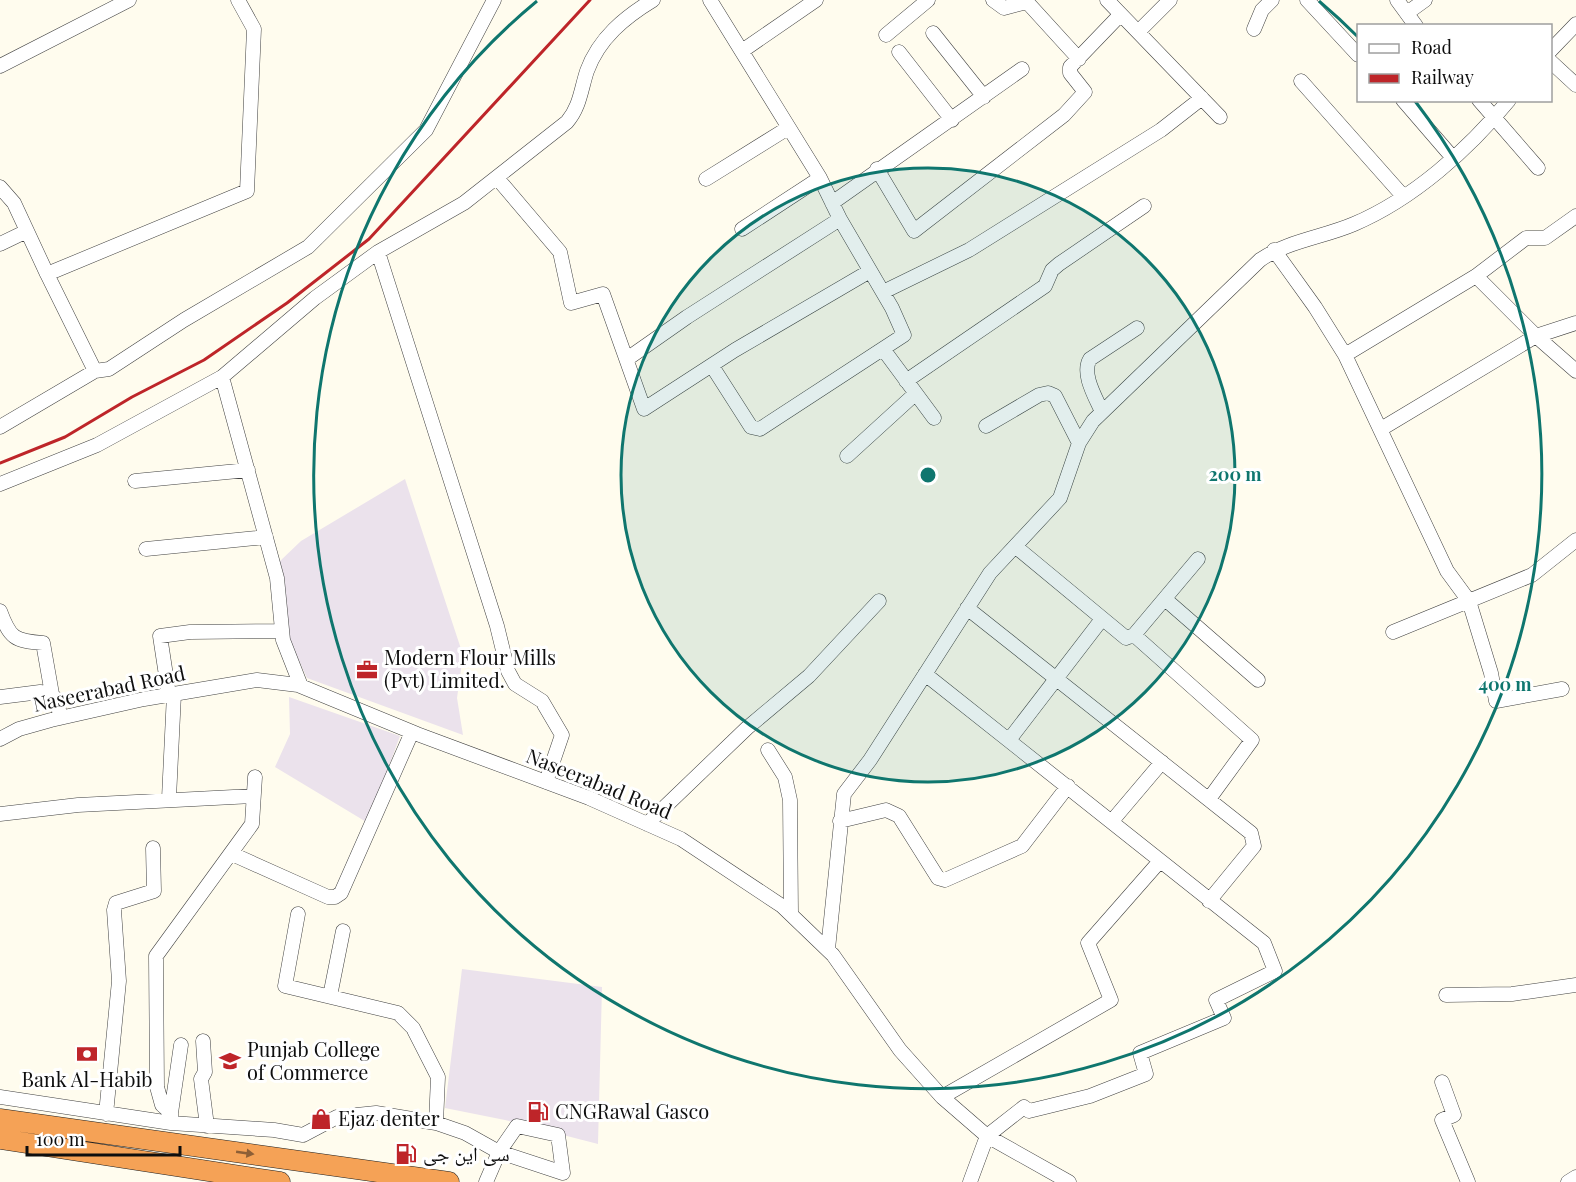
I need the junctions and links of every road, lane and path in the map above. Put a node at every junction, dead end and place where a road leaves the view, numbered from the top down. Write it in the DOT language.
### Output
graph roads {
  1 [pos="129,0"];
  2 [pos="238,0"];
  3 [pos="494,0"];
  4 [pos="654,0"];
  5 [pos="816,0"];
  6 [pos="928,0"];
  7 [pos="993,0"];
  8 [pos="1107,0"];
  9 [pos="1170,0"];
  10 [pos="1272,0"];
  11 [pos="1307,0"];
  12 [pos="1397,0"];
  13 [pos="1425,0"];
  14 [pos="714,1"];
  15 [pos="1407,13"];
  16 [pos="1120,15"];
  17 [pos="1415,24"];
  18 [pos="1576,24"];
  19 [pos="1254,28"];
  20 [pos="1139,31"];
  21 [pos="933,33"];
  22 [pos="886,35"];
  23 [pos="1552,50"];
  24 [pos="742,51"];
  25 [pos="899,52"];
  26 [pos="1357,53"];
  27 [pos="1079,59"];
  28 [pos="1552,62"];
  29 [pos="0,66"];
  30 [pos="1022,69"];
  31 [pos="1301,81"];
  32 [pos="1576,86"];
  33 [pos="984,97"];
  34 [pos="1202,98"];
  35 [pos="1404,102"];
  36 [pos="1481,102"];
  37 [pos="1507,102"];
  38 [pos="1220,117"];
  39 [pos="1495,117"];
  40 [pos="952,120"];
  41 [pos="788,128"];
  42 [pos="1454,158"];
  43 [pos="1538,168"];
  44 [pos="877,169"];
  45 [pos="497,178"];
  46 [pos="820,178"];
  47 [pos="706,179"];
  48 [pos="0,187"];
  49 [pos="1403,196"];
  50 [pos="832,203"];
  51 [pos="1144,206"];
  52 [pos="1576,216"];
  53 [pos="840,219"];
  54 [pos="742,229"];
  55 [pos="27,231"];
  56 [pos="0,244"];
  57 [pos="1274,250"];
  58 [pos="378,252"];
  59 [pos="870,270"];
  60 [pos="47,274"];
  61 [pos="1476,276"];
  62 [pos="883,292"];
  63 [pos="1576,323"];
  64 [pos="1137,328"];
  65 [pos="1536,336"];
  66 [pos="883,349"];
  67 [pos="1345,355"];
  68 [pos="627,359"];
  69 [pos="712,366"];
  70 [pos="95,371"];
  71 [pos="1576,371"];
  72 [pos="222,377"];
  73 [pos="906,381"];
  74 [pos="915,394"];
  75 [pos="1102,412"];
  76 [pos="934,418"];
  77 [pos="986,426"];
  78 [pos="0,427"];
  79 [pos="1381,429"];
  80 [pos="1079,443"];
  81 [pos="846,456"];
  82 [pos="248,470"];
  83 [pos="135,482"];
  84 [pos="0,484"];
  85 [pos="266,537"];
  86 [pos="1576,540"];
  87 [pos="1016,547"];
  88 [pos="146,549"];
  89 [pos="1198,559"];
  90 [pos="1165,599"];
  91 [pos="879,601"];
  92 [pos="1469,601"];
  93 [pos="967,608"];
  94 [pos="0,611"];
  95 [pos="1102,619"];
  96 [pos="282,631"];
  97 [pos="1393,632"];
  98 [pos="1134,635"];
  99 [pos="925,674"];
  100 [pos="1056,678"];
  101 [pos="1258,680"];
  102 [pos="302,686"];
  103 [pos="1562,689"];
  104 [pos="52,694"];
  105 [pos="172,695"];
  106 [pos="0,697"];
  107 [pos="60,718"];
  108 [pos="412,732"];
  109 [pos="0,739"];
  110 [pos="1009,740"];
  111 [pos="768,750"];
  112 [pos="1162,762"];
  113 [pos="255,777"];
  114 [pos="546,783"];
  115 [pos="1068,786"];
  116 [pos="254,796"];
  117 [pos="169,798"];
  118 [pos="1209,799"];
  119 [pos="0,814"];
  120 [pos="840,821"];
  121 [pos="1112,821"];
  122 [pos="647,824"];
  123 [pos="153,848"];
  124 [pos="232,854"];
  125 [pos="1160,861"];
  126 [pos="1209,902"];
  127 [pos="298,914"];
  128 [pos="791,914"];
  129 [pos="344,931"];
  130 [pos="828,950"];
  131 [pos="1576,985"];
  132 [pos="1446,995"];
  133 [pos="330,996"];
  134 [pos="203,1041"];
  135 [pos="181,1045"];
  136 [pos="177,1074"];
  137 [pos="201,1079"];
  138 [pos="1442,1082"];
  139 [pos="0,1097"];
  140 [pos="942,1097"];
  141 [pos="106,1114"];
  142 [pos="171,1118"];
  143 [pos="0,1119"];
  144 [pos="436,1123"];
  145 [pos="207,1126"];
  146 [pos="987,1136"];
  147 [pos="0,1139"];
  148 [pos="499,1152"];
  149 [pos="1576,1177"];
  150 [pos="280,1182"];
  151 [pos="449,1182"];
  152 [pos="486,1182"];
  153 [pos="970,1182"];
  154 [pos="1069,1182"];
  155 [pos="1468,1182"];
  156 [pos="1568,1182"];
  1 -- 29 [label="street"];
  2 -- 60 [label="street"];
  3 -- 70 [label="street"];
  4 -- 45 [label="street"];
  5 -- 24 [label="street"];
  6 -- 22 [label="street"];
  7 -- 27 [label="street"];
  8 -- 16 [label="street"];
  9 -- 20 [label="street"];
  10 -- 19 [label="street"];
  11 -- 26 [label="street"];
  12 -- 15 [label="street"];
  13 -- 15 [label="street"];
  14 -- 24 [label="street"];
  15 -- 17 [label="street"];
  16 -- 20 [label="street"];
  16 -- 27 [label="street"];
  18 -- 23 [label="street"];
  20 -- 34 [label="street"];
  21 -- 33 [label="street"];
  24 -- 41 [label="street"];
  25 -- 40 [label="street"];
  27 -- 44 [label="street"];
  28 -- 32 [label="street"];
  30 -- 33 [label="street"];
  31 -- 49 [label="street"];
  33 -- 40 [label="street"];
  34 -- 38 [label="street"];
  34 -- 62 [label="street"];
  35 -- 42 [label="street"];
  36 -- 39 [label="street"];
  37 -- 39 [label="street"];
  39 -- 42 [label="street"];
  39 -- 43 [label="street"];
  40 -- 44 [label="street"];
  41 -- 46 [label="street"];
  41 -- 47 [label="street"];
  42 -- 49 [label="street"];
  44 -- 50 [label="street"];
  45 -- 58 [label="street"];
  45 -- 68 [label="street"];
  46 -- 50 [label="street"];
  46 -- 54 [label="street"];
  48 -- 55 [label="street"];
  49 -- 57 [label="street"];
  50 -- 53 [label="street"];
  51 -- 73 [label="street"];
  52 -- 61 [label="street"];
  53 -- 59 [label="street"];
  53 -- 68 [label="street"];
  55 -- 56 [label="street"];
  55 -- 60 [label="street"];
  57 -- 67 [label="street"];
  57 -- 75 [label="street"];
  58 -- 72 [label="street"];
  58 -- 114 [label="street"];
  59 -- 62 [label="street"];
  59 -- 69 [label="street"];
  60 -- 70 [label="street"];
  61 -- 65 [label="street"];
  61 -- 67 [label="street"];
  62 -- 66 [label="street"];
  63 -- 65 [label="street"];
  64 -- 75 [label="street"];
  65 -- 71 [label="street"];
  65 -- 79 [label="street"];
  66 -- 69 [label="street"];
  66 -- 73 [label="street"];
  67 -- 79 [label="street"];
  68 -- 69 [label="street"];
  70 -- 78 [label="street"];
  72 -- 82 [label="street"];
  72 -- 84 [label="street"];
  73 -- 74 [label="street"];
  74 -- 76 [label="street"];
  74 -- 81 [label="street"];
  75 -- 80 [label="street"];
  77 -- 80 [label="street"];
  79 -- 92 [label="street"];
  80 -- 87 [label="street"];
  82 -- 83 [label="street"];
  82 -- 85 [label="street"];
  85 -- 88 [label="street"];
  85 -- 96 [label="street"];
  86 -- 92 [label="street"];
  87 -- 93 [label="street"];
  87 -- 95 [label="street"];
  89 -- 90 [label="street"];
  90 -- 98 [label="street"];
  90 -- 101 [label="street"];
  91 -- 122 [label="street"];
  92 -- 97 [label="street"];
  92 -- 103 [label="street"];
  93 -- 99 [label="street"];
  93 -- 100 [label="street"];
  94 -- 104 [label="street"];
  95 -- 98 [label="street"];
  95 -- 100 [label="street"];
  96 -- 102 [label="street"];
  96 -- 105 [label="street"];
  98 -- 118 [label="street"];
  99 -- 110 [label="street"];
  99 -- 120 [label="street"];
  100 -- 110 [label="street"];
  100 -- 112 [label="street"];
  102 -- 105 [label="street, Naseerabad Road"];
  102 -- 108 [label="street, Naseerabad Road"];
  104 -- 106 [label="street"];
  104 -- 107 [label="street"];
  105 -- 107 [label="street, Naseerabad Road"];
  105 -- 117 [label="street"];
  107 -- 109 [label="street, Naseerabad Road"];
  108 -- 114 [label="street, Naseerabad Road"];
  108 -- 124 [label="street"];
  110 -- 115 [label="street"];
  111 -- 128 [label="street"];
  112 -- 118 [label="street"];
  112 -- 121 [label="street"];
  113 -- 116 [label="street"];
  114 -- 122 [label="street, Naseerabad Road"];
  115 -- 120 [label="street"];
  115 -- 121 [label="street"];
  116 -- 117 [label="street"];
  116 -- 124 [label="street"];
  117 -- 119 [label="street"];
  118 -- 126 [label="street"];
  120 -- 130 [label="street"];
  121 -- 125 [label="street"];
  122 -- 128 [label="street, Naseerabad Road"];
  123 -- 141 [label="street"];
  124 -- 142 [label="street"];
  125 -- 126 [label="street"];
  125 -- 140 [label="street"];
  126 -- 146 [label="street"];
  127 -- 133 [label="street"];
  128 -- 130 [label="street, Naseerabad Road"];
  129 -- 133 [label="street"];
  130 -- 140 [label="street, Naseerabad Road"];
  131 -- 132 [label="street"];
  133 -- 144 [label="street"];
  134 -- 137 [label="street"];
  135 -- 136 [label="street"];
  136 -- 137 [label="street"];
  136 -- 142 [label="street"];
  137 -- 145 [label="street"];
  138 -- 155 [label="street"];
  139 -- 141 [label="street"];
  140 -- 146 [label="street, Naseerabad Road"];
  141 -- 142 [label="street"];
  142 -- 145 [label="street"];
  143 -- 151 [label="highway, one-way"];
  144 -- 145 [label="street"];
  144 -- 148 [label="street"];
  146 -- 153 [label="street"];
  146 -- 154 [label="street, Naseerabad Road"];
  147 -- 150 [label="highway"];
  148 -- 148 [label="street"];
  148 -- 152 [label="street"];
  149 -- 156 [label="street"];
}
